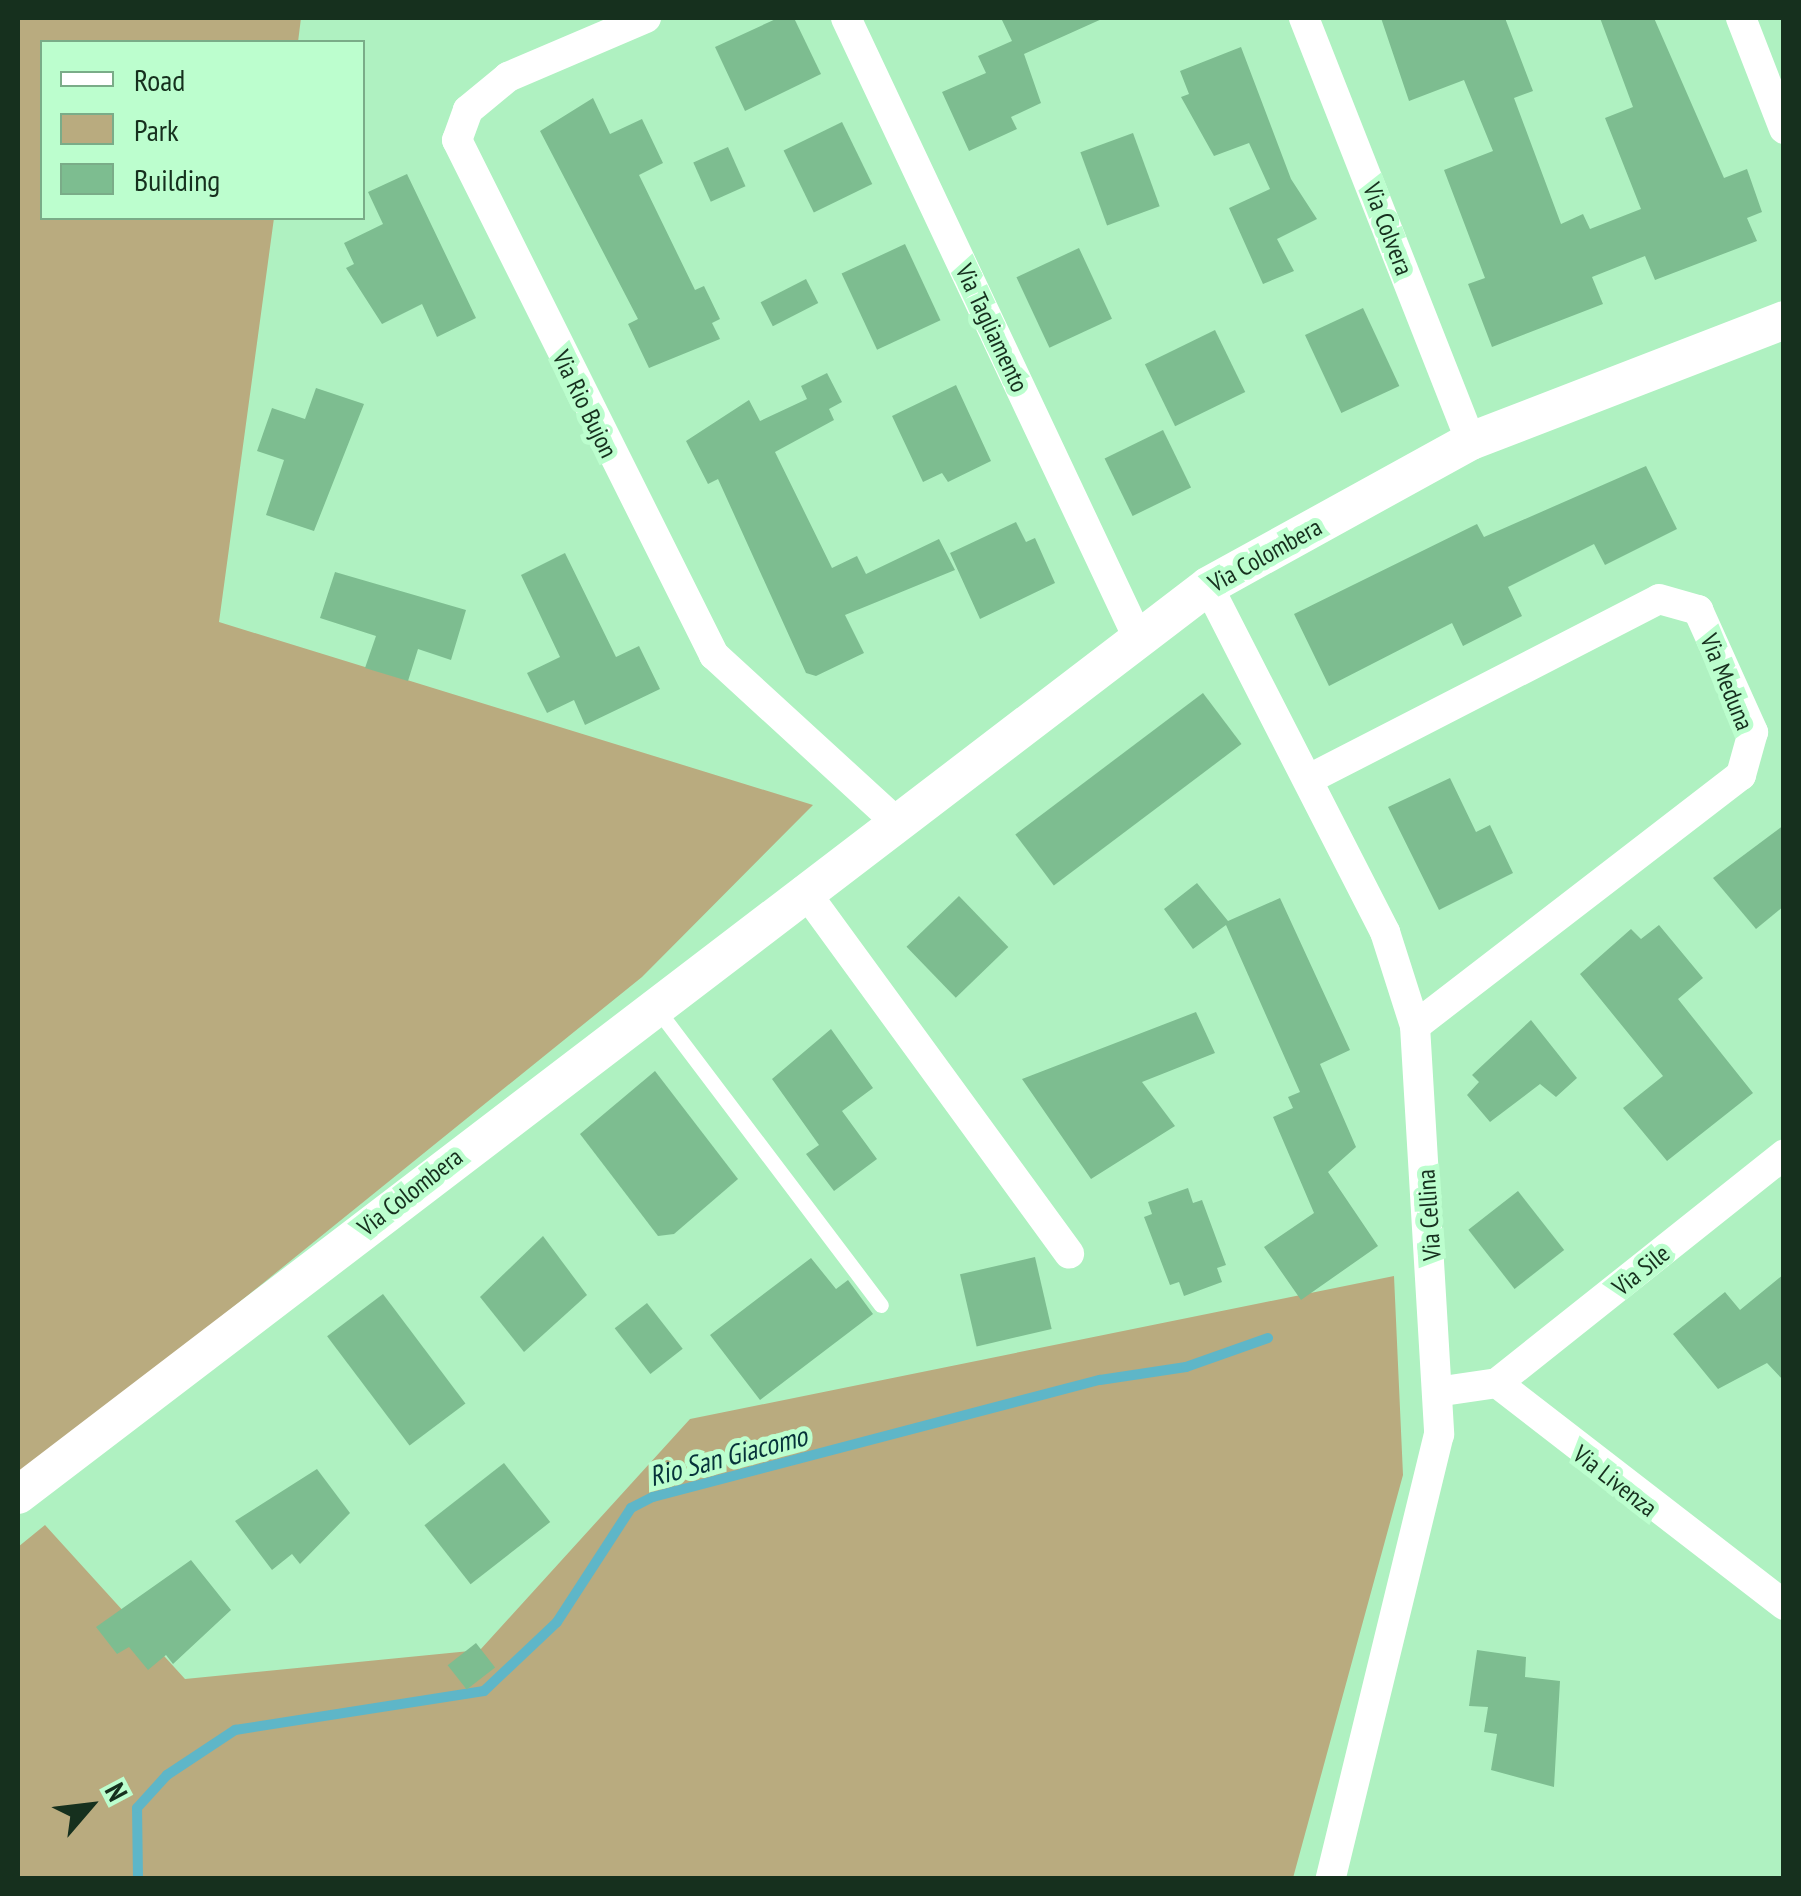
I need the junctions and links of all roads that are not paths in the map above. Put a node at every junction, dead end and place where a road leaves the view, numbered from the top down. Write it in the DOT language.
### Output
graph roads {
  1 [pos="646,18"];
  2 [pos="846,18"];
  3 [pos="1304,18"];
  4 [pos="1741,18"];
  5 [pos="1784,129"];
  6 [pos="1784,320"];
  7 [pos="1471,441"];
  8 [pos="1208,586"];
  9 [pos="1138,638"];
  10 [pos="1311,778"];
  11 [pos="894,820"];
  12 [pos="804,890"];
  13 [pos="654,1005"];
  14 [pos="1415,1026"];
  15 [pos="1784,1155"];
  16 [pos="1068,1254"];
  17 [pos="881,1305"];
  18 [pos="1497,1383"];
  19 [pos="1442,1391"];
  20 [pos="18,1495"];
  21 [pos="1784,1605"];
  22 [pos="1331,1878"];
  1 -- 11 [label="street, Via Rio Bujon"];
  2 -- 9 [label="street, Via Tagliamento"];
  3 -- 7 [label="street, Via Colvera"];
  4 -- 5 [label="street"];
  6 -- 7 [label="street, Via Colombera"];
  7 -- 8 [label="street, Via Colombera"];
  8 -- 9 [label="street, Via Colombera"];
  8 -- 10 [label="street, Via Cellina"];
  9 -- 11 [label="street, Via Colombera"];
  10 -- 14 [label="street, Via Cellina"];
  10 -- 14 [label="street, Via Meduna"];
  11 -- 12 [label="street, Via Colombera"];
  12 -- 13 [label="street, Via Colombera"];
  12 -- 16 [label="street"];
  13 -- 17 [label="lane"];
  13 -- 20 [label="street, Via Colombera"];
  14 -- 19 [label="street, Via Cellina"];
  15 -- 18 [label="street, Via Sile"];
  18 -- 19 [label="street"];
  18 -- 21 [label="street, Via Livenza"];
  19 -- 22 [label="street, Via Cellina"];
}
